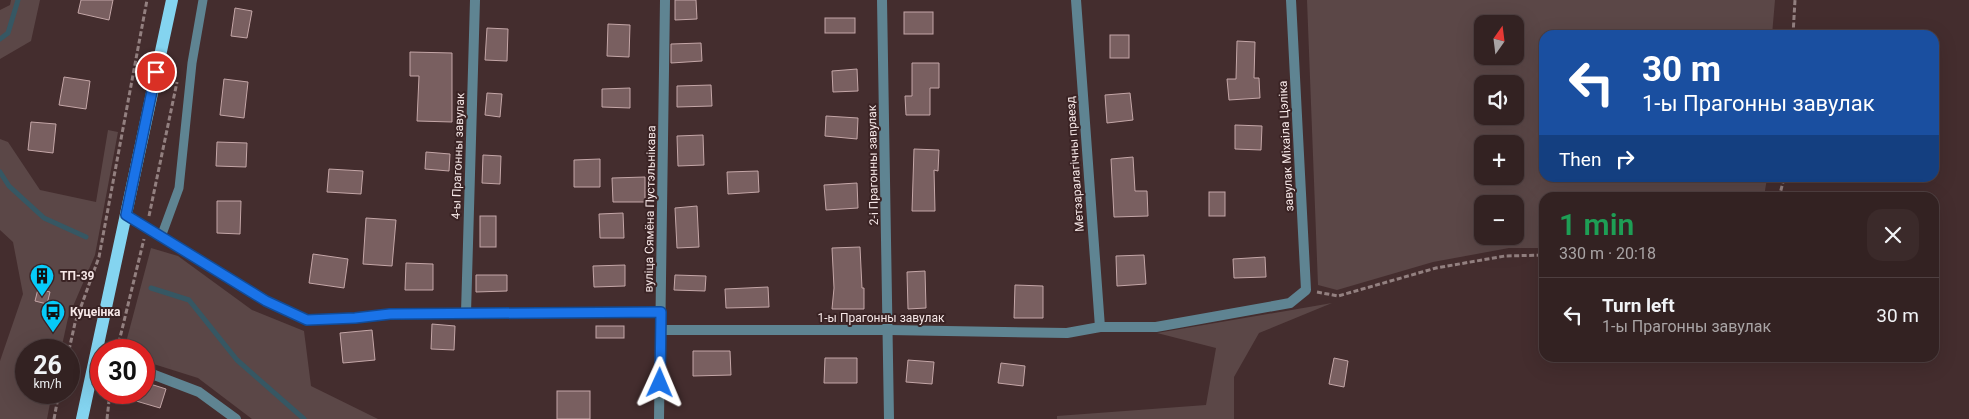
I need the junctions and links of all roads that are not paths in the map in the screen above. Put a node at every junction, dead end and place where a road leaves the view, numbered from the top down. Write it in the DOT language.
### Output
graph roads {
  1 [pos="172,0"];
  2 [pos="204,0"];
  3 [pos="475,0"];
  4 [pos="665,0"];
  5 [pos="882,0"];
  6 [pos="1076,0"];
  7 [pos="1291,0"];
  8 [pos="126,215"];
  9 [pos="161,237"];
  10 [pos="1306,290"];
  11 [pos="661,312"];
  12 [pos="466,313"];
  13 [pos="1100,327"];
  14 [pos="662,330"];
  15 [pos="889,330"];
  16 [pos="102,339"];
  17 [pos="155,375"];
  18 [pos="90,389"];
  19 [pos="83,414"];
  20 [pos="75,419"];
  21 [pos="236,419"];
  22 [pos="660,419"];
  23 [pos="890,419"];
  1 -- 8 [label="main road"];
  2 -- 9 [label="lane"];
  3 -- 12 [label="street, 4-ы Прагонны завулак"];
  4 -- 11 [label="street, вуліца Сямёна Пустэльнікава"];
  5 -- 15 [label="street, 2-і Прагонны завулак"];
  6 -- 13 [label="street, Метэаралагічны праезд"];
  7 -- 10 [label="street, завулак Міхаіла Цэліка"];
  8 -- 9 [label="street"];
  8 -- 16 [label="main road"];
  9 -- 12 [label="street"];
  10 -- 13 [label="street, 1-ы Прагонны завулак"];
  11 -- 12 [label="street"];
  11 -- 14 [label="street, вуліца Сямёна Пустэльнікава"];
  13 -- 15 [label="street, 1-ы Прагонны завулак"];
  14 -- 15 [label="street, 1-ы Прагонны завулак"];
  14 -- 22 [label="street, вуліца Сямёна Пустэльнікава"];
  15 -- 23 [label="street, 2-і Прагонны завулак"];
  17 -- 21 [label="street"];
  18 -- 19 [label="main road"];
  19 -- 20 [label="lane"];
}
